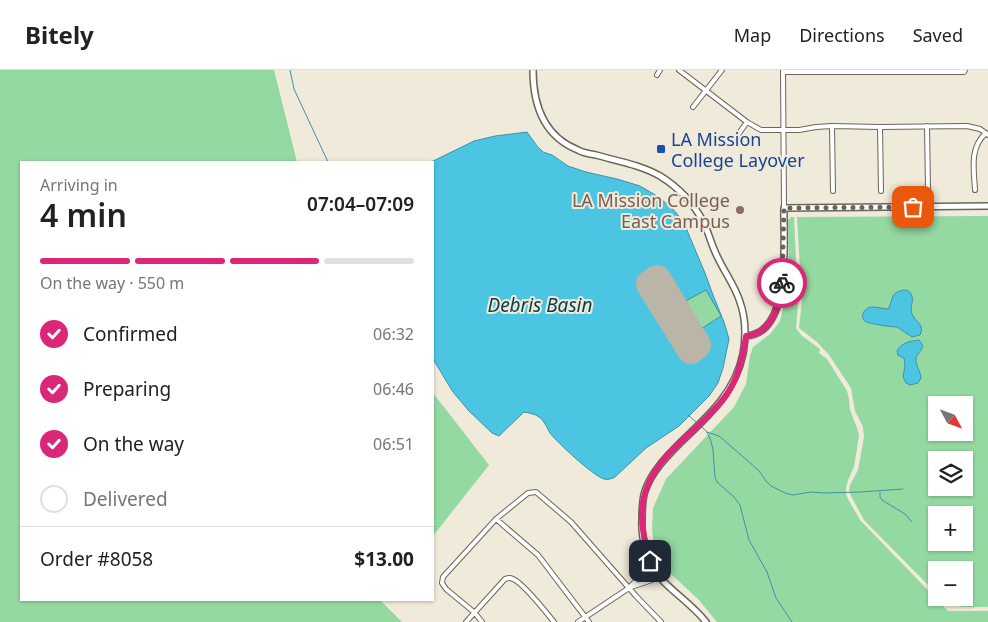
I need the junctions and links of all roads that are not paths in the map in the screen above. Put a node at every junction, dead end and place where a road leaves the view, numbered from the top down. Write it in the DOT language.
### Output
graph roads {
  1 [pos="533,70"];
  2 [pos="660,70"];
  3 [pos="679,70"];
  4 [pos="722,70"];
  5 [pos="965,70"];
  6 [pos="783,71"];
  7 [pos="656,75"];
  8 [pos="706,90"];
  9 [pos="693,107"];
  10 [pos="747,122"];
  11 [pos="832,126"];
  12 [pos="927,126"];
  13 [pos="880,127"];
  14 [pos="783,130"];
  15 [pos="987,134"];
  16 [pos="735,139"];
  17 [pos="928,190"];
  18 [pos="975,190"];
  19 [pos="833,191"];
  20 [pos="881,191"];
  21 [pos="988,206"];
  22 [pos="784,208"];
  23 [pos="746,336"];
  24 [pos="496,519"];
  25 [pos="651,565"];
  26 [pos="658,575"];
  27 [pos="629,588"];
  28 [pos="475,613"];
  29 [pos="585,617"];
  30 [pos="466,622"];
  31 [pos="482,622"];
  32 [pos="554,622"];
  33 [pos="578,622"];
  34 [pos="589,622"];
  35 [pos="661,622"];
  36 [pos="706,622"];
  1 -- 23 [label="street"];
  2 -- 7 [label="street"];
  3 -- 8 [label="street"];
  4 -- 8 [label="street"];
  5 -- 6 [label="street"];
  6 -- 14 [label="street"];
  8 -- 9 [label="street"];
  8 -- 10 [label="street"];
  10 -- 14 [label="street"];
  10 -- 16 [label="street"];
  11 -- 13 [label="street"];
  11 -- 14 [label="street"];
  11 -- 19 [label="street"];
  12 -- 13 [label="street"];
  12 -- 15 [label="street"];
  12 -- 17 [label="street"];
  13 -- 20 [label="street"];
  14 -- 22 [label="street"];
  15 -- 18 [label="street"];
  21 -- 22 [label="street"];
  22 -- 23 [label="street"];
  23 -- 25 [label="street"];
  24 -- 27 [label="street"];
  24 -- 28 [label="street"];
  24 -- 29 [label="street"];
  25 -- 26 [label="street"];
  25 -- 27 [label="street"];
  26 -- 27 [label="street"];
  26 -- 36 [label="street"];
  27 -- 29 [label="street"];
  27 -- 35 [label="street"];
  28 -- 30 [label="street"];
  28 -- 31 [label="street"];
  28 -- 32 [label="street"];
  29 -- 33 [label="street"];
  29 -- 34 [label="street"];
}
